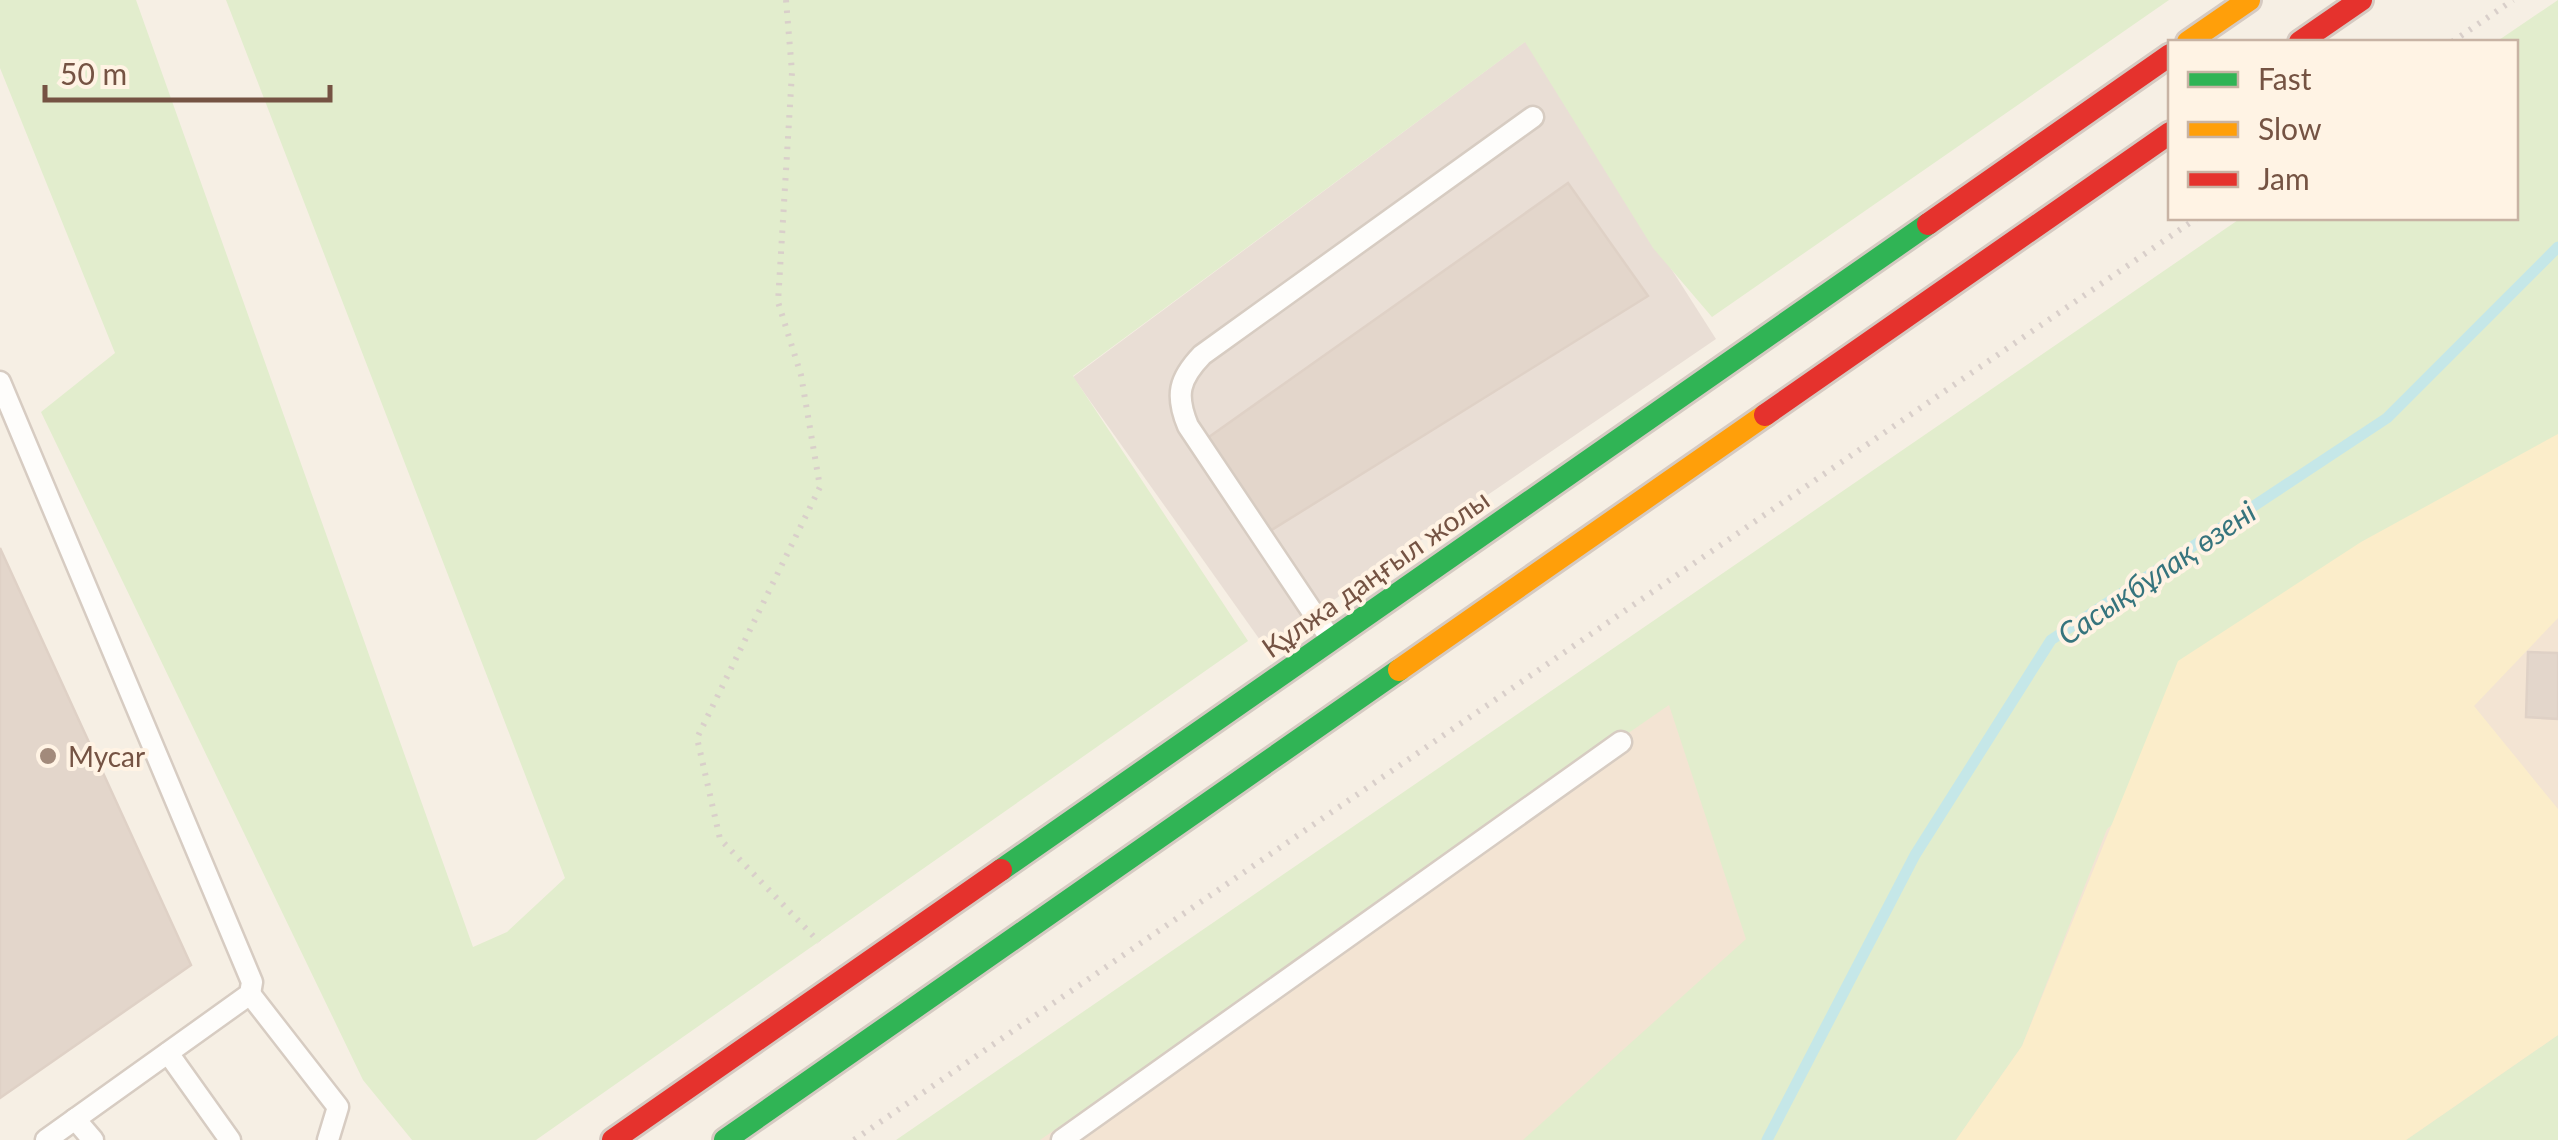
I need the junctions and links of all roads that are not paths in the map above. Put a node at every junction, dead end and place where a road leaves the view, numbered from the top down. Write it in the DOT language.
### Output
graph roads {
  1 [pos="2249,0"];
  2 [pos="2361,0"];
  3 [pos="2191,40"];
  4 [pos="2303,40"];
  5 [pos="2168,56"];
  6 [pos="1533,116"];
  7 [pos="2168,133"];
  8 [pos="0,382"];
  9 [pos="1332,640"];
  10 [pos="1621,742"];
  11 [pos="250,994"];
  12 [pos="168,1053"];
  13 [pos="75,1119"];
  14 [pos="46,1140"];
  15 [pos="93,1140"];
  16 [pos="230,1140"];
  17 [pos="328,1140"];
  18 [pos="613,1140"];
  19 [pos="726,1140"];
  20 [pos="1062,1140"];
  1 -- 3 [label="main road"];
  2 -- 4 [label="main road"];
  5 -- 9 [label="main road, Құлжа даңғыл жолы"];
  6 -- 9 [label="lane"];
  7 -- 19 [label="main road"];
  8 -- 11 [label="lane"];
  9 -- 18 [label="main road, Құлжа даңғыл жолы"];
  10 -- 20 [label="lane"];
  11 -- 12 [label="lane"];
  11 -- 17 [label="lane"];
  12 -- 13 [label="lane"];
  12 -- 16 [label="lane"];
  13 -- 14 [label="lane"];
  13 -- 15 [label="lane"];
}
